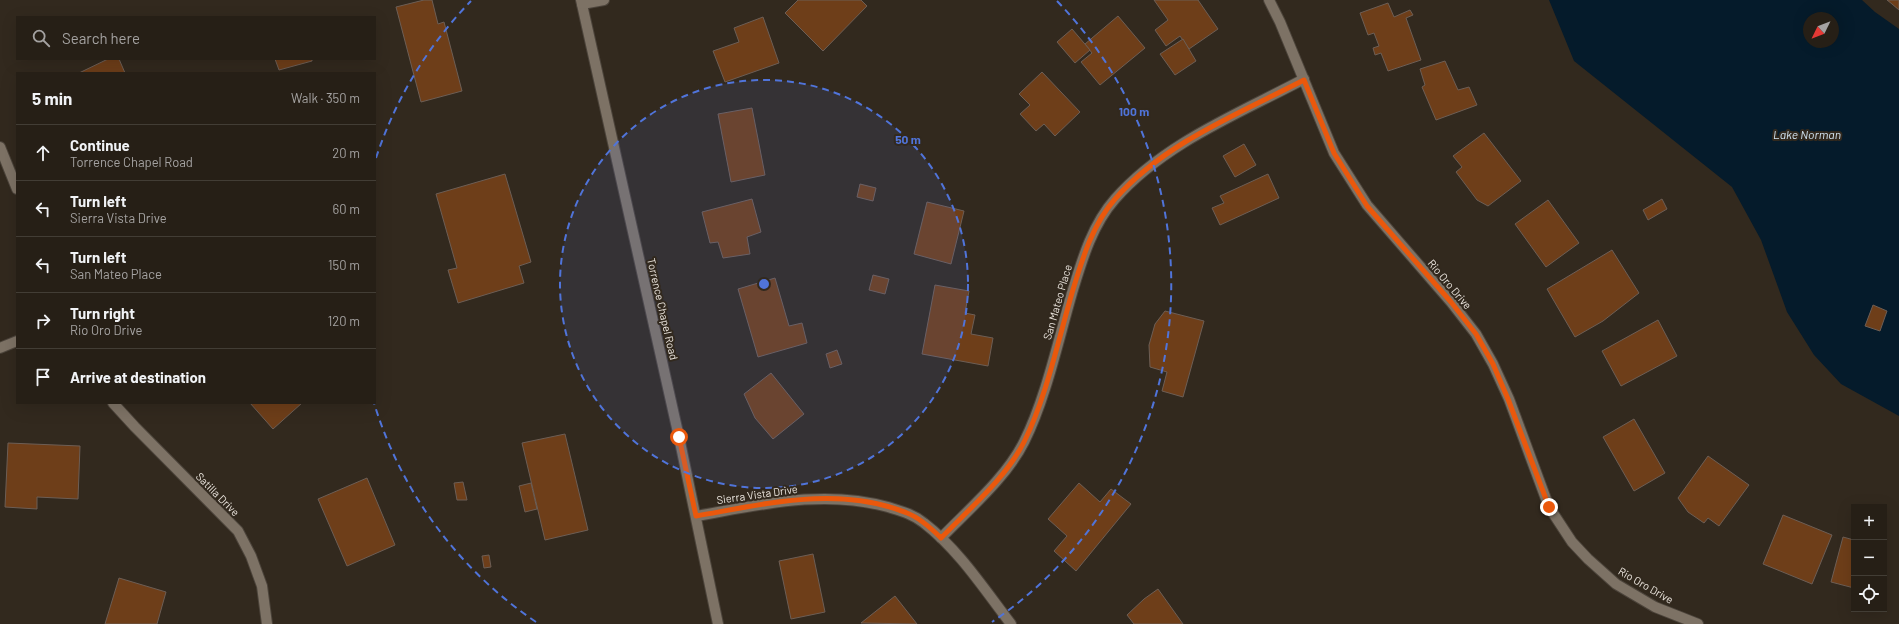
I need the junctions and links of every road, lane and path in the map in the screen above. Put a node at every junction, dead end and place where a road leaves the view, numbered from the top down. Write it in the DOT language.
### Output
graph roads {
  1 [pos="604,0"];
  2 [pos="1269,0"];
  3 [pos="582,2"];
  4 [pos="1304,80"];
  5 [pos="0,147"];
  6 [pos="16,186"];
  7 [pos="16,341"];
  8 [pos="0,348"];
  9 [pos="114,404"];
  10 [pos="696,516"];
  11 [pos="941,538"];
  12 [pos="267,624"];
  13 [pos="718,624"];
  14 [pos="1011,624"];
  15 [pos="1698,624"];
  1 -- 3 [label="street"];
  2 -- 4 [label="street, Rio Oro Drive"];
  3 -- 10 [label="street, Torrence Chapel Road"];
  4 -- 11 [label="street, San Mateo Place"];
  4 -- 15 [label="street, Rio Oro Drive"];
  5 -- 6 [label="street"];
  7 -- 8 [label="street"];
  9 -- 12 [label="street, Satilla Drive"];
  10 -- 11 [label="street, Sierra Vista Drive"];
  10 -- 13 [label="street, Torrence Chapel Road"];
  11 -- 14 [label="street, Sierra Vista Drive"];
}
